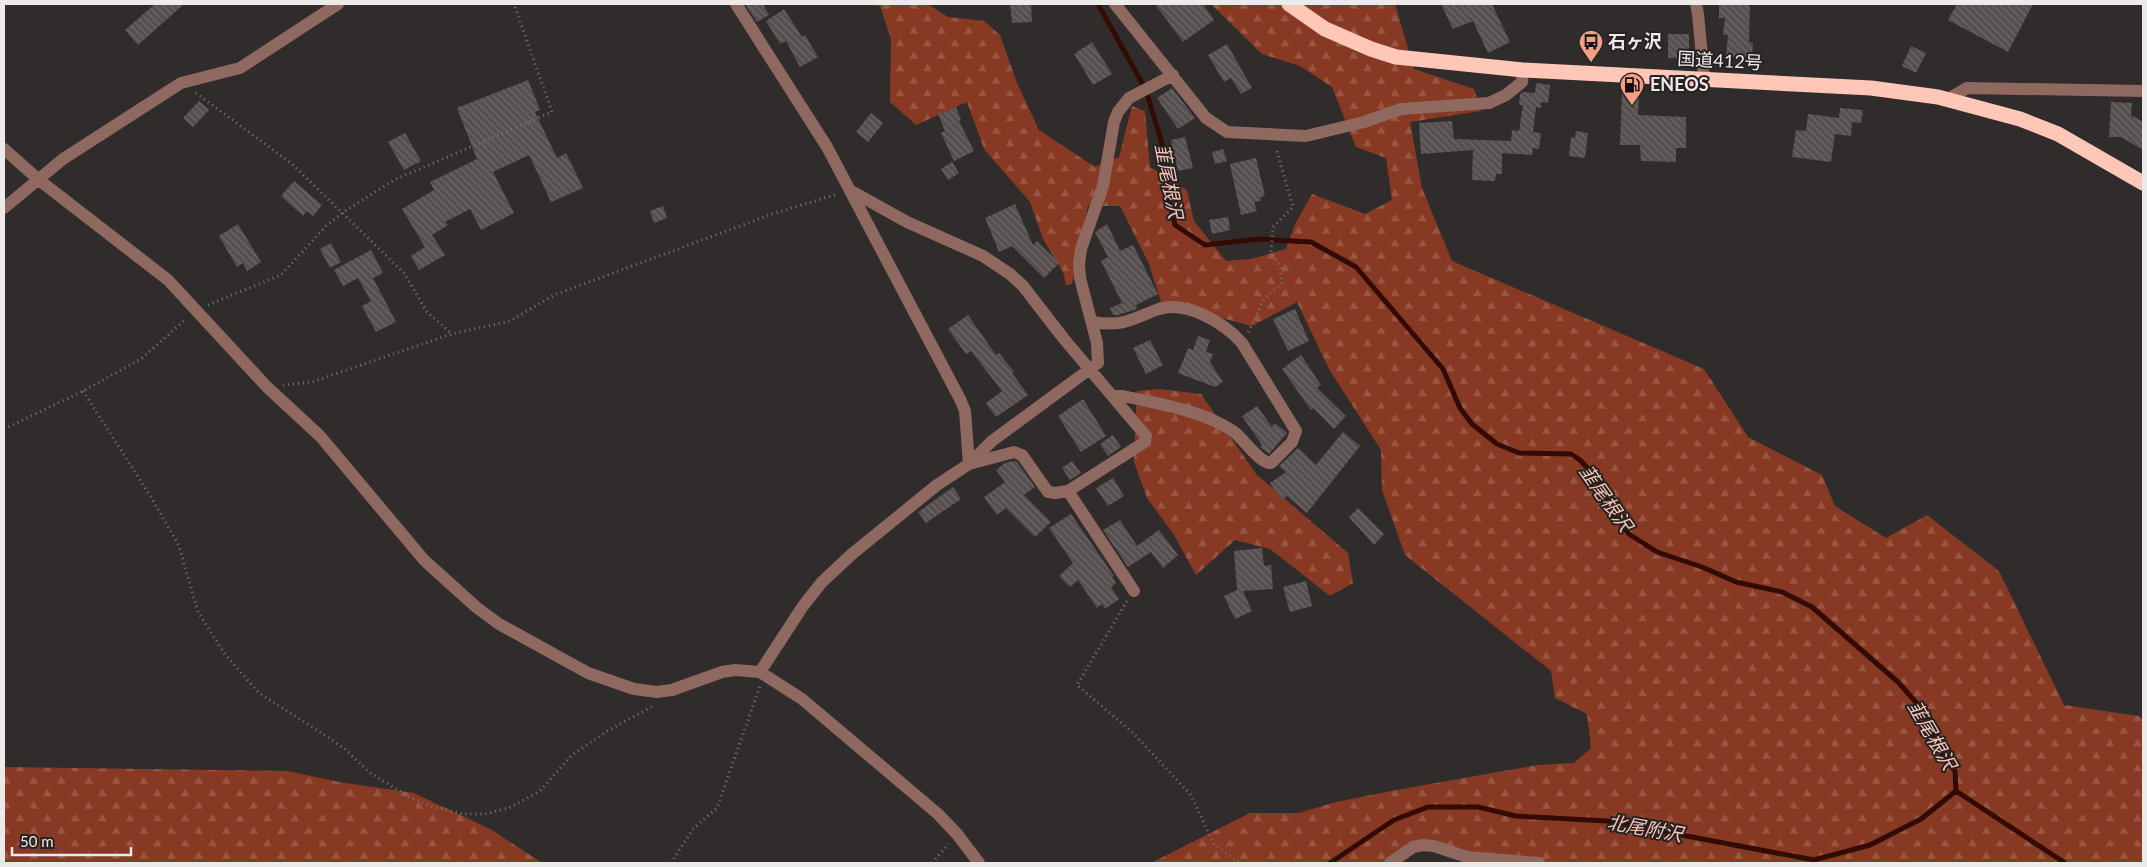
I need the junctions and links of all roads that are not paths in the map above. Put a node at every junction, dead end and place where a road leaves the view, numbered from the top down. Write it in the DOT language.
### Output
graph roads {
  1 [pos="338,4"];
  2 [pos="736,4"];
  3 [pos="1115,4"];
  4 [pos="1289,4"];
  5 [pos="1696,4"];
  6 [pos="1523,70"];
  7 [pos="1172,75"];
  8 [pos="1704,78"];
  9 [pos="2143,91"];
  10 [pos="1948,99"];
  11 [pos="4,149"];
  12 [pos="38,180"];
  13 [pos="2143,183"];
  14 [pos="850,190"];
  15 [pos="4,208"];
  16 [pos="1093,322"];
  17 [pos="1091,369"];
  18 [pos="1115,396"];
  19 [pos="969,464"];
  20 [pos="1068,491"];
  21 [pos="1134,591"];
  22 [pos="760,672"];
  23 [pos="979,863"];
  24 [pos="1390,863"];
  25 [pos="1540,863"];
  1 -- 12 [label="street"];
  2 -- 14 [label="street"];
  3 -- 7 [label="street"];
  4 -- 6 [label="highway, 国道412号"];
  5 -- 8 [label="street"];
  6 -- 7 [label="street"];
  6 -- 8 [label="highway, 国道412号"];
  7 -- 16 [label="street"];
  8 -- 10 [label="highway, 国道412号"];
  9 -- 10 [label="street"];
  10 -- 13 [label="highway, 国道412号"];
  11 -- 12 [label="street"];
  12 -- 15 [label="street"];
  12 -- 22 [label="street"];
  14 -- 17 [label="street"];
  14 -- 19 [label="street"];
  16 -- 17 [label="street"];
  16 -- 18 [label="street"];
  17 -- 18 [label="street"];
  17 -- 19 [label="street"];
  18 -- 20 [label="street"];
  19 -- 20 [label="street"];
  19 -- 22 [label="street"];
  20 -- 21 [label="street"];
  22 -- 23 [label="street"];
  24 -- 25 [label="street"];
}
